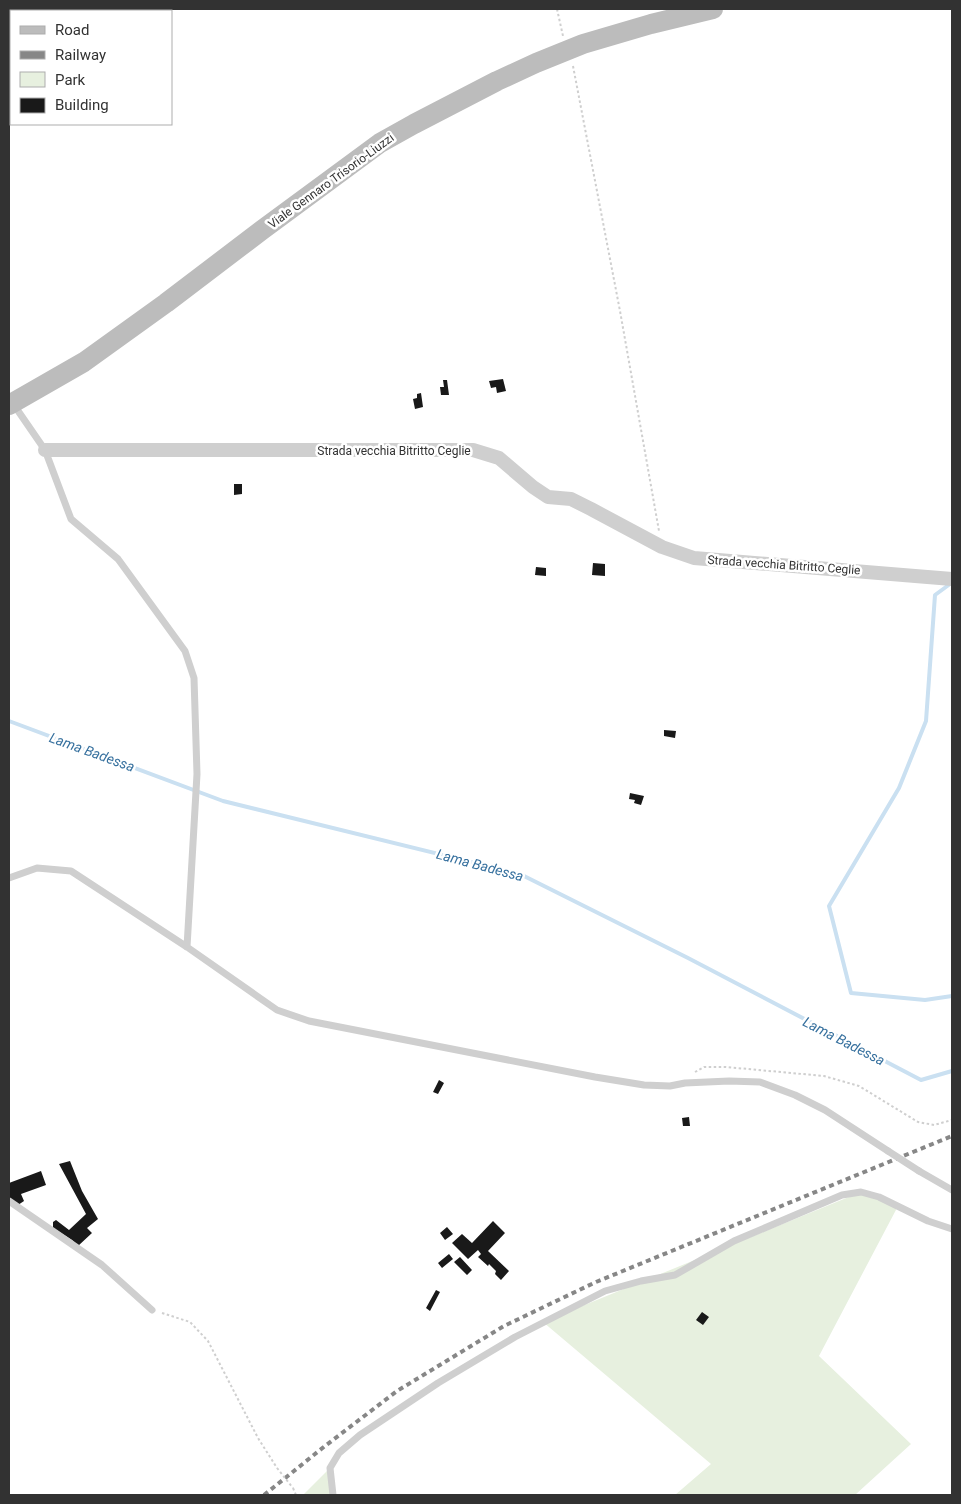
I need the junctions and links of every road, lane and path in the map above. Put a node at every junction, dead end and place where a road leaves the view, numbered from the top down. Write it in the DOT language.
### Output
graph roads {
  1 [pos="557,9"];
  2 [pos="713,9"];
  3 [pos="566,51"];
  4 [pos="11,404"];
  5 [pos="45,450"];
  6 [pos="662,547"];
  7 [pos="952,579"];
  8 [pos="9,878"];
  9 [pos="187,948"];
  10 [pos="685,1083"];
  11 [pos="952,1120"];
  12 [pos="952,1190"];
  13 [pos="9,1201"];
  14 [pos="952,1229"];
  15 [pos="152,1310"];
  16 [pos="296,1495"];
  17 [pos="334,1495"];
  1 -- 3 [label="path"];
  2 -- 3 [label="main road, Viale Gennaro Trisorio-Liuzzi"];
  3 -- 4 [label="main road, Viale Gennaro Trisorio-Liuzzi"];
  3 -- 6 [label="path"];
  4 -- 5 [label="lane"];
  5 -- 6 [label="street, Strada vecchia Bitritto Ceglie"];
  5 -- 9 [label="lane"];
  6 -- 7 [label="street, Strada vecchia Bitritto Ceglie"];
  8 -- 9 [label="lane"];
  9 -- 10 [label="lane"];
  10 -- 11 [label="path"];
  10 -- 12 [label="lane, bridge"];
  13 -- 15 [label="lane"];
  14 -- 17 [label="lane"];
  15 -- 16 [label="path, bridge"];
}
